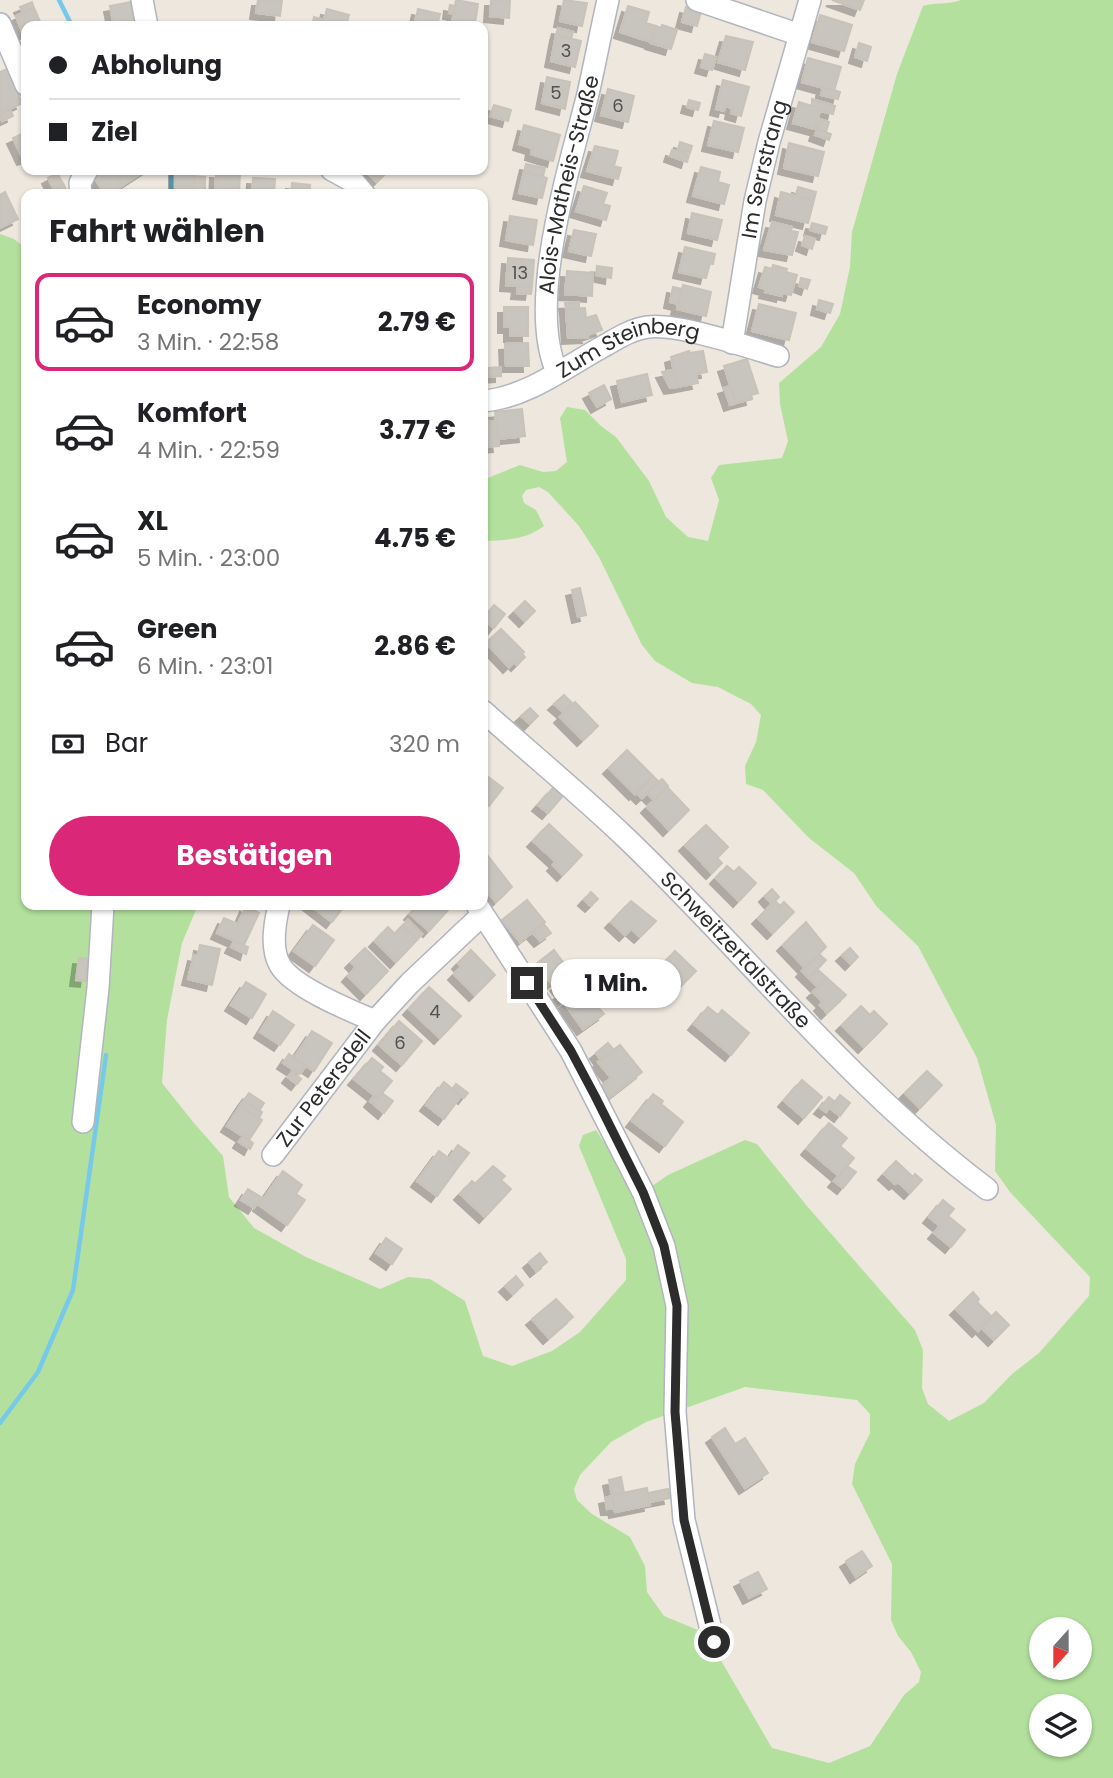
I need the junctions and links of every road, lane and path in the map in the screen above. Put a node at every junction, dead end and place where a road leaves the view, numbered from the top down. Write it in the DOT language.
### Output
graph roads {
  1 [pos="142,0"];
  2 [pos="608,0"];
  3 [pos="697,0"];
  4 [pos="810,0"];
  5 [pos="146,21"];
  6 [pos="0,24"];
  7 [pos="800,35"];
  8 [pos="21,73"];
  9 [pos="341,175"];
  10 [pos="360,189"];
  11 [pos="732,342"];
  12 [pos="778,356"];
  13 [pos="557,372"];
  14 [pos="488,400"];
  15 [pos="488,716"];
  16 [pos="103,910"];
  17 [pos="278,910"];
  18 [pos="479,910"];
  19 [pos="375,1021"];
  20 [pos="83,1122"];
  21 [pos="273,1155"];
  22 [pos="986,1189"];
  23 [pos="714,1642"];
  1 -- 5 [label="street"];
  2 -- 13 [label="street, Alois-Matheis-Straße"];
  3 -- 7 [label="street"];
  4 -- 7 [label="street, Im Serrstrang"];
  6 -- 8 [label="street"];
  7 -- 11 [label="street, Im Serrstrang"];
  9 -- 10 [label="street"];
  11 -- 12 [label="street, Zum Steinberg"];
  11 -- 13 [label="street, Zum Steinberg"];
  13 -- 14 [label="street, Zum Steinberg"];
  15 -- 22 [label="street, Schweitzertalstraße"];
  16 -- 20 [label="street"];
  17 -- 19 [label="street, Zur Petersdell"];
  18 -- 19 [label="street, Zur Petersdell"];
  18 -- 23 [label="street"];
  19 -- 21 [label="street, Zur Petersdell"];
}
